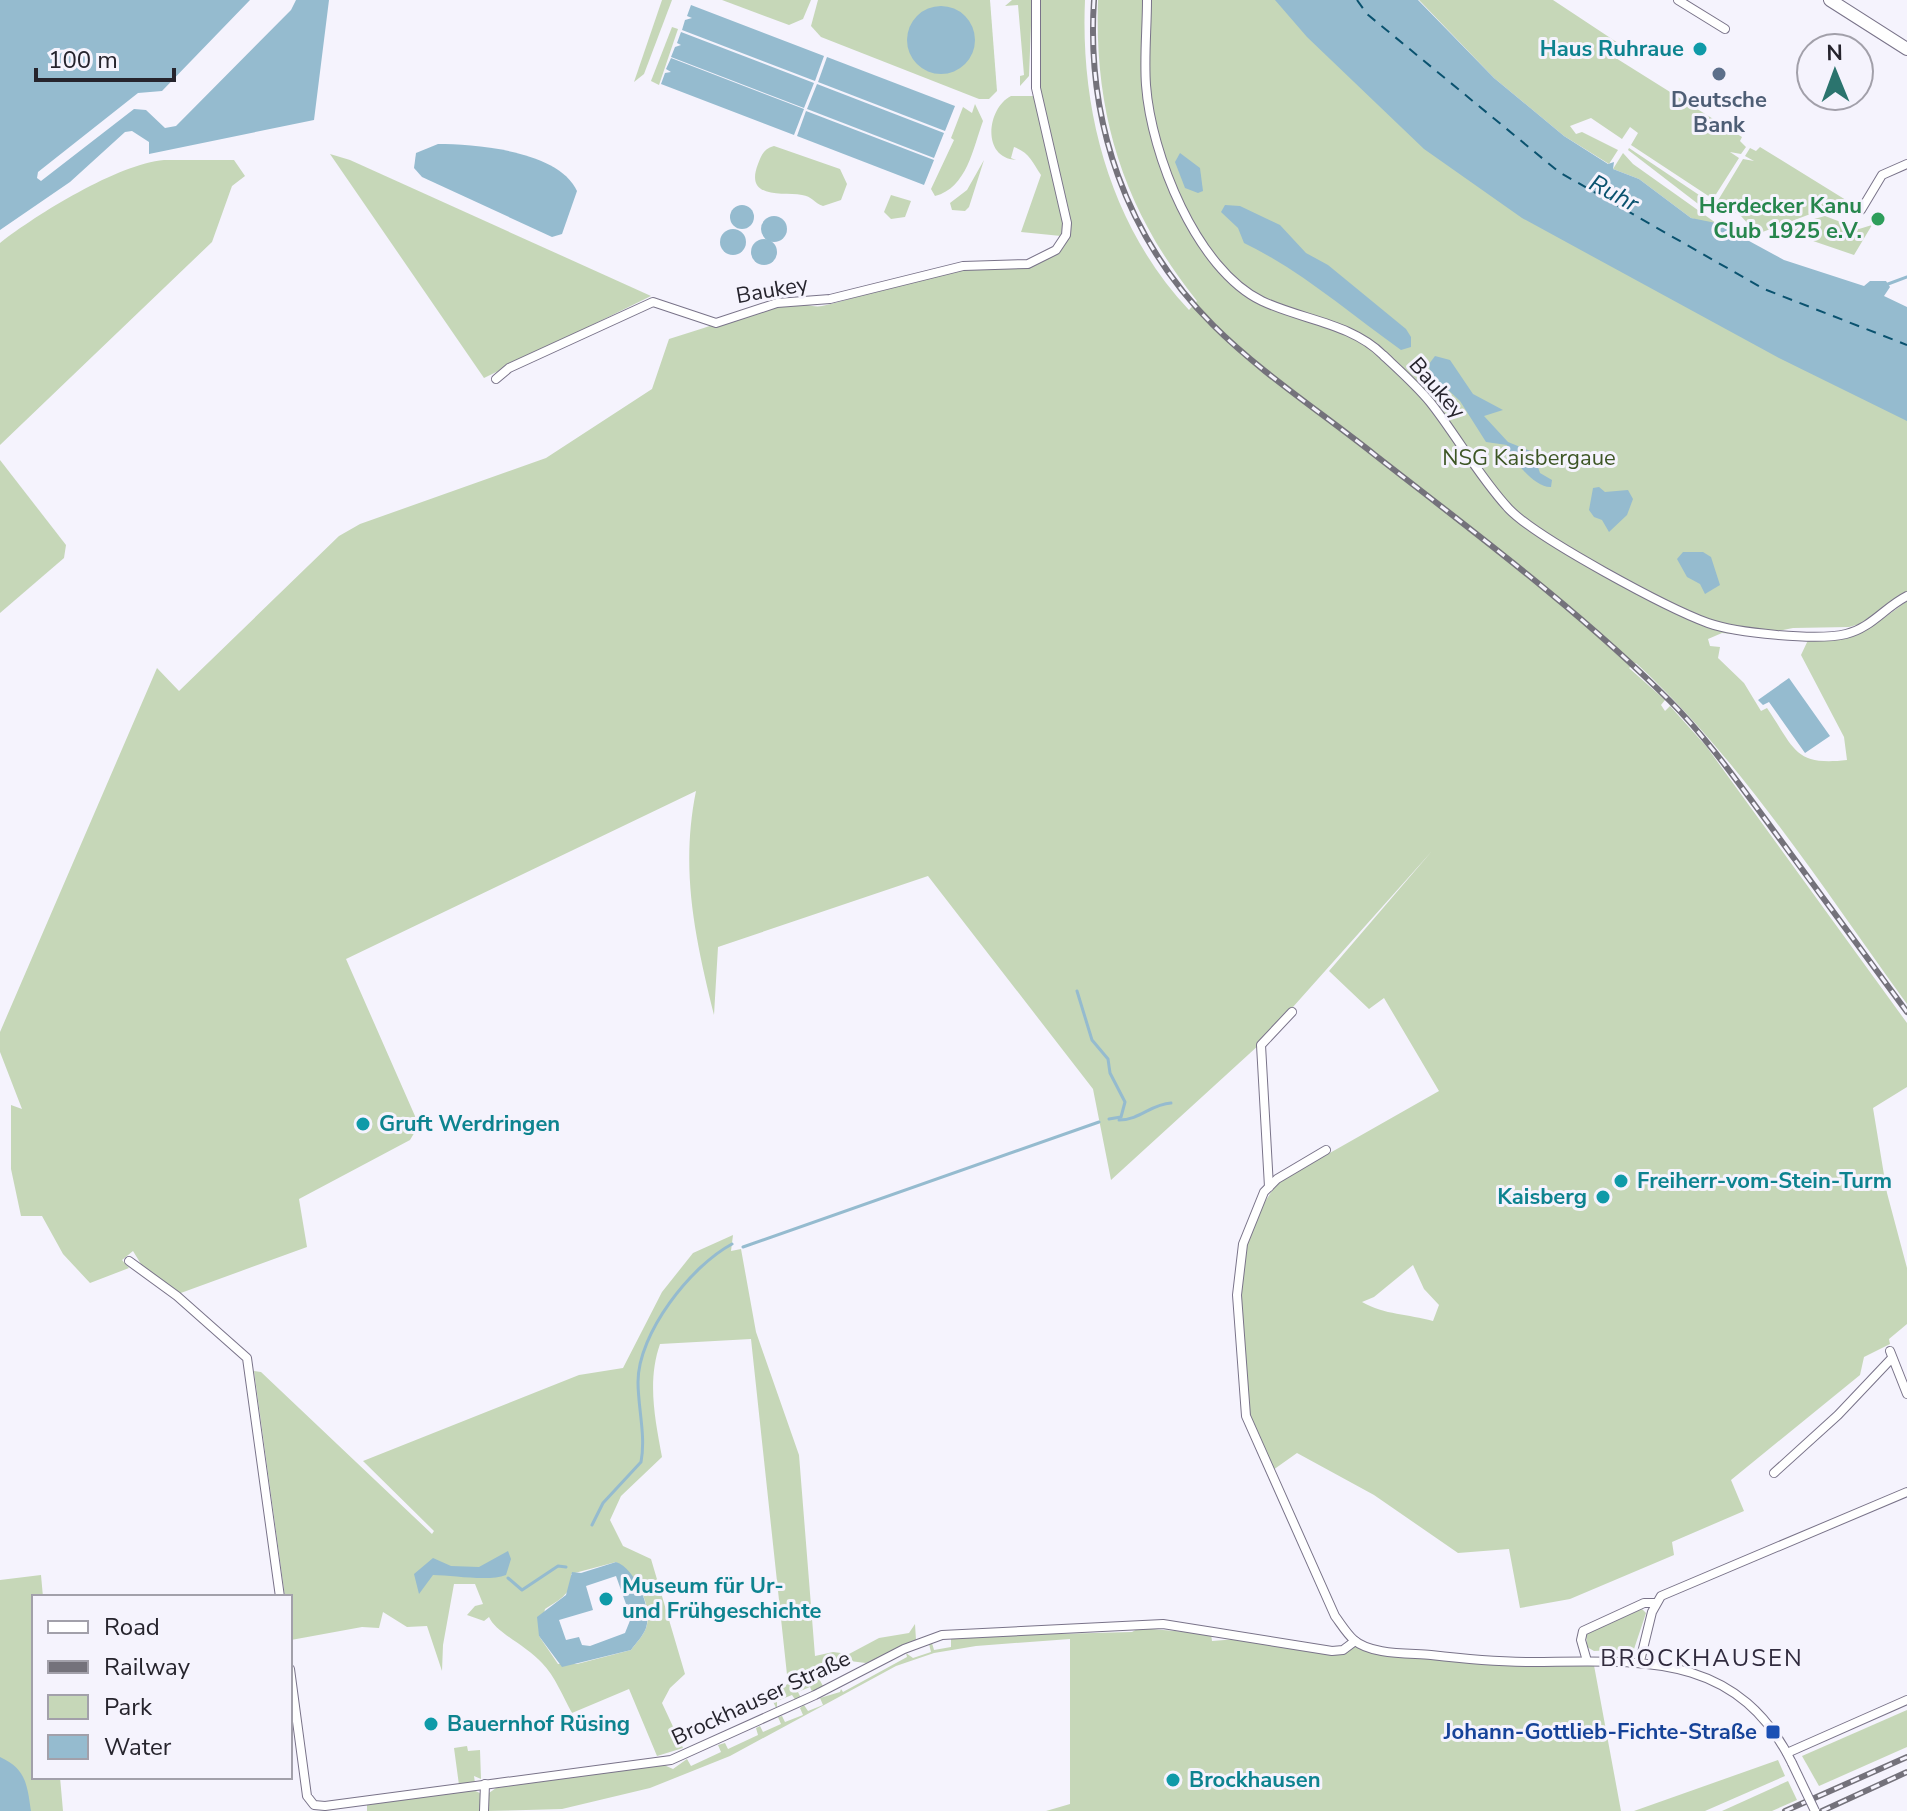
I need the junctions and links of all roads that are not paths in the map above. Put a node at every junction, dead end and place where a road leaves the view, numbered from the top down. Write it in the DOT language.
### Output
graph roads {
  1 [pos="1036,0"];
  2 [pos="1147,0"];
  3 [pos="1678,0"];
  4 [pos="1830,0"];
  5 [pos="1725,29"];
  6 [pos="1907,49"];
  7 [pos="1907,164"];
  8 [pos="1861,210"];
  9 [pos="496,379"];
  10 [pos="1907,596"];
  11 [pos="1292,1012"];
  12 [pos="1326,1150"];
  13 [pos="1269,1187"];
  14 [pos="129,1261"];
  15 [pos="1907,1394"];
  16 [pos="1774,1473"];
  17 [pos="1907,1492"];
  18 [pos="280,1595"];
  19 [pos="1655,1603"];
  20 [pos="1355,1641"];
  21 [pos="1587,1661"];
  22 [pos="1640,1661"];
  23 [pos="292,1684"];
  24 [pos="1907,1700"];
  25 [pos="1787,1753"];
  26 [pos="485,1784"];
  27 [pos="484,1811"];
  28 [pos="1815,1811"];
  1 -- 9 [label="street, Baukey"];
  2 -- 10 [label="street, Baukey"];
  3 -- 5 [label="street"];
  4 -- 6 [label="main road"];
  7 -- 8 [label="street"];
  11 -- 13 [label="street"];
  12 -- 13 [label="street"];
  13 -- 20 [label="street"];
  14 -- 18 [label="street"];
  15 -- 16 [label="street"];
  17 -- 19 [label="street"];
  19 -- 21 [label="street"];
  19 -- 22 [label="street"];
  20 -- 21 [label="street"];
  20 -- 26 [label="street, Brockhauser Straße"];
  21 -- 22 [label="street"];
  22 -- 25 [label="street"];
  23 -- 26 [label="street, Brockhauser Straße"];
  24 -- 25 [label="street"];
  25 -- 28 [label="street, bridge"];
  26 -- 27 [label="street"];
}
